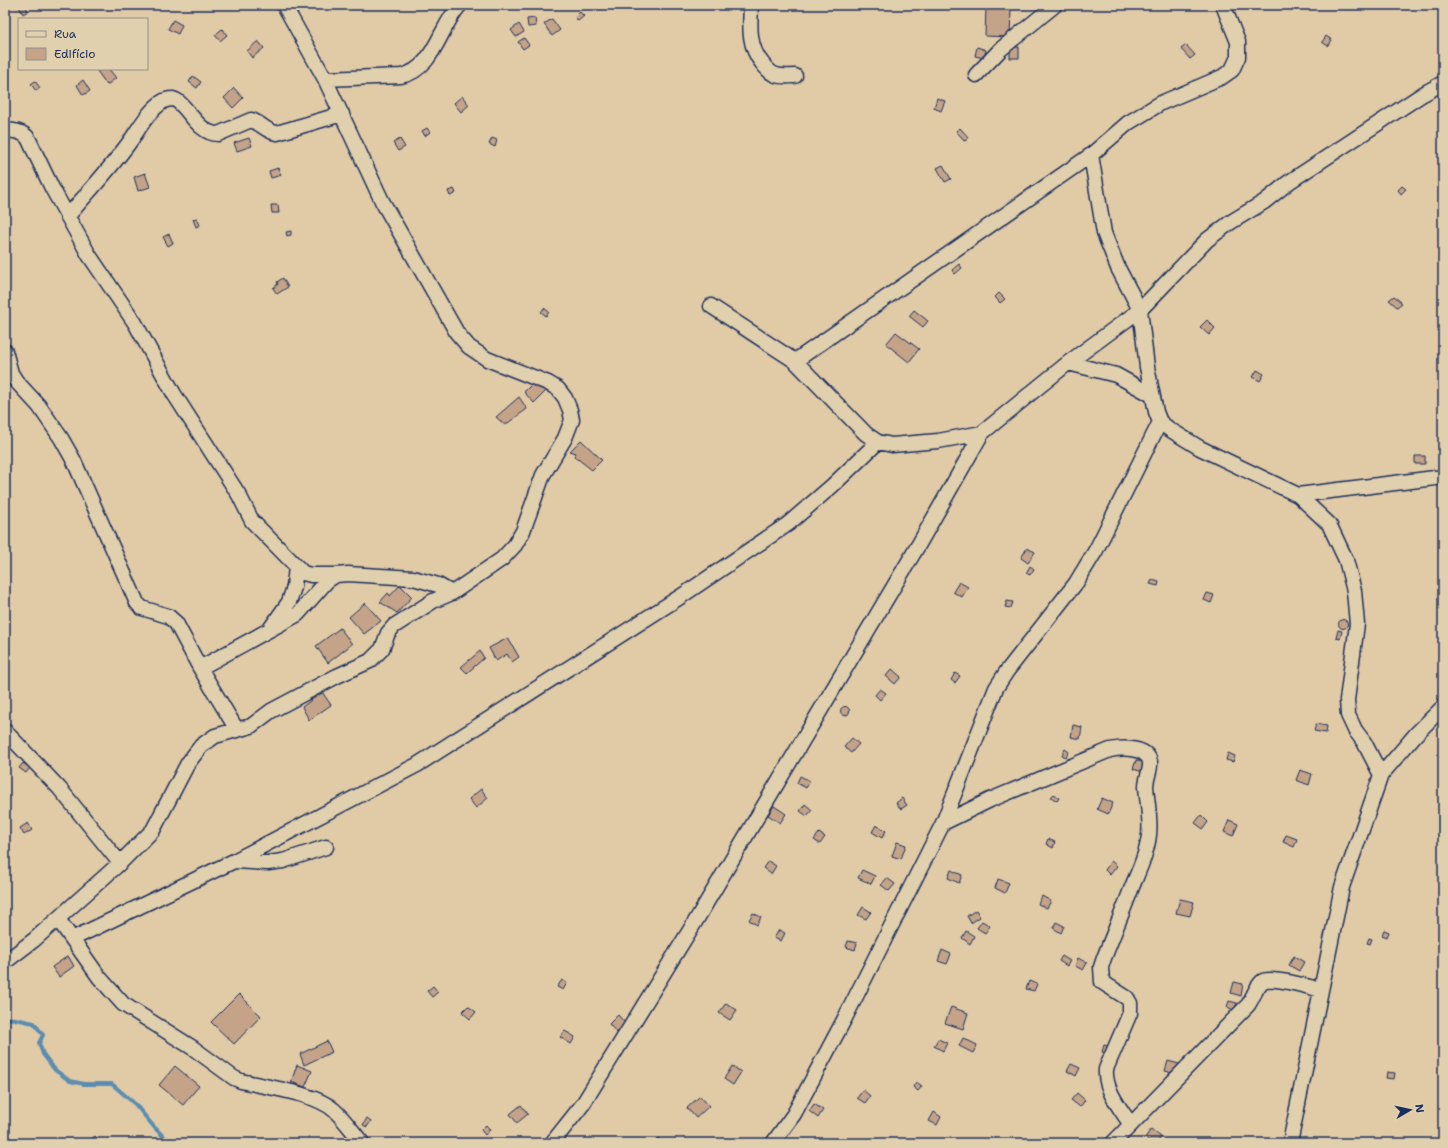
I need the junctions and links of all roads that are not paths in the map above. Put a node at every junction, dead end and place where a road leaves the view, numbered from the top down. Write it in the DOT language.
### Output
graph roads {
  1 [pos="284,5"];
  2 [pos="460,5"];
  3 [pos="751,5"];
  4 [pos="1055,5"];
  5 [pos="1223,5"];
  6 [pos="976,75"];
  7 [pos="795,76"];
  8 [pos="325,79"];
  9 [pos="1443,83"];
  10 [pos="342,114"];
  11 [pos="5,130"];
  12 [pos="1091,155"];
  13 [pos="68,216"];
  14 [pos="711,306"];
  15 [pos="1140,310"];
  16 [pos="5,352"];
  17 [pos="795,361"];
  18 [pos="1068,363"];
  19 [pos="1152,395"];
  20 [pos="1160,422"];
  21 [pos="982,433"];
  22 [pos="878,442"];
  23 [pos="1443,477"];
  24 [pos="1298,495"];
  25 [pos="296,566"];
  26 [pos="336,575"];
  27 [pos="452,593"];
  28 [pos="268,631"];
  29 [pos="200,668"];
  30 [pos="1443,707"];
  31 [pos="237,730"];
  32 [pos="5,731"];
  33 [pos="1381,775"];
  34 [pos="943,823"];
  35 [pos="326,848"];
  36 [pos="234,861"];
  37 [pos="120,863"];
  38 [pos="58,919"];
  39 [pos="72,939"];
  40 [pos="5,962"];
  41 [pos="1321,990"];
  42 [pos="1131,1125"];
  43 [pos="362,1143"];
  44 [pos="552,1143"];
  45 [pos="773,1143"];
  46 [pos="1114,1143"];
  47 [pos="1290,1143"];
  1 -- 8 [label="street"];
  2 -- 8 [label="street"];
  3 -- 7 [label="street"];
  4 -- 6 [label="street"];
  5 -- 12 [label="street"];
  8 -- 10 [label="street"];
  9 -- 15 [label="street"];
  10 -- 13 [label="street"];
  10 -- 27 [label="street"];
  11 -- 13 [label="street"];
  12 -- 15 [label="street"];
  12 -- 17 [label="street"];
  13 -- 25 [label="street"];
  14 -- 17 [label="street"];
  15 -- 18 [label="street"];
  15 -- 19 [label="street"];
  16 -- 29 [label="street"];
  17 -- 22 [label="street"];
  18 -- 19 [label="street"];
  18 -- 21 [label="street"];
  19 -- 20 [label="street"];
  20 -- 24 [label="street"];
  20 -- 34 [label="street"];
  21 -- 22 [label="street"];
  21 -- 44 [label="street"];
  22 -- 36 [label="street"];
  23 -- 24 [label="street"];
  24 -- 33 [label="street"];
  25 -- 26 [label="street"];
  25 -- 28 [label="street"];
  26 -- 27 [label="street"];
  26 -- 28 [label="street"];
  27 -- 31 [label="street"];
  28 -- 29 [label="street"];
  29 -- 31 [label="street"];
  30 -- 33 [label="street"];
  31 -- 37 [label="street"];
  32 -- 37 [label="street"];
  33 -- 41 [label="street"];
  34 -- 42 [label="street"];
  34 -- 45 [label="street"];
  35 -- 36 [label="street"];
  36 -- 39 [label="street"];
  37 -- 38 [label="street"];
  38 -- 39 [label="street"];
  38 -- 40 [label="street"];
  39 -- 43 [label="street"];
  41 -- 42 [label="street"];
  41 -- 47 [label="street"];
  42 -- 46 [label="street"];
}
